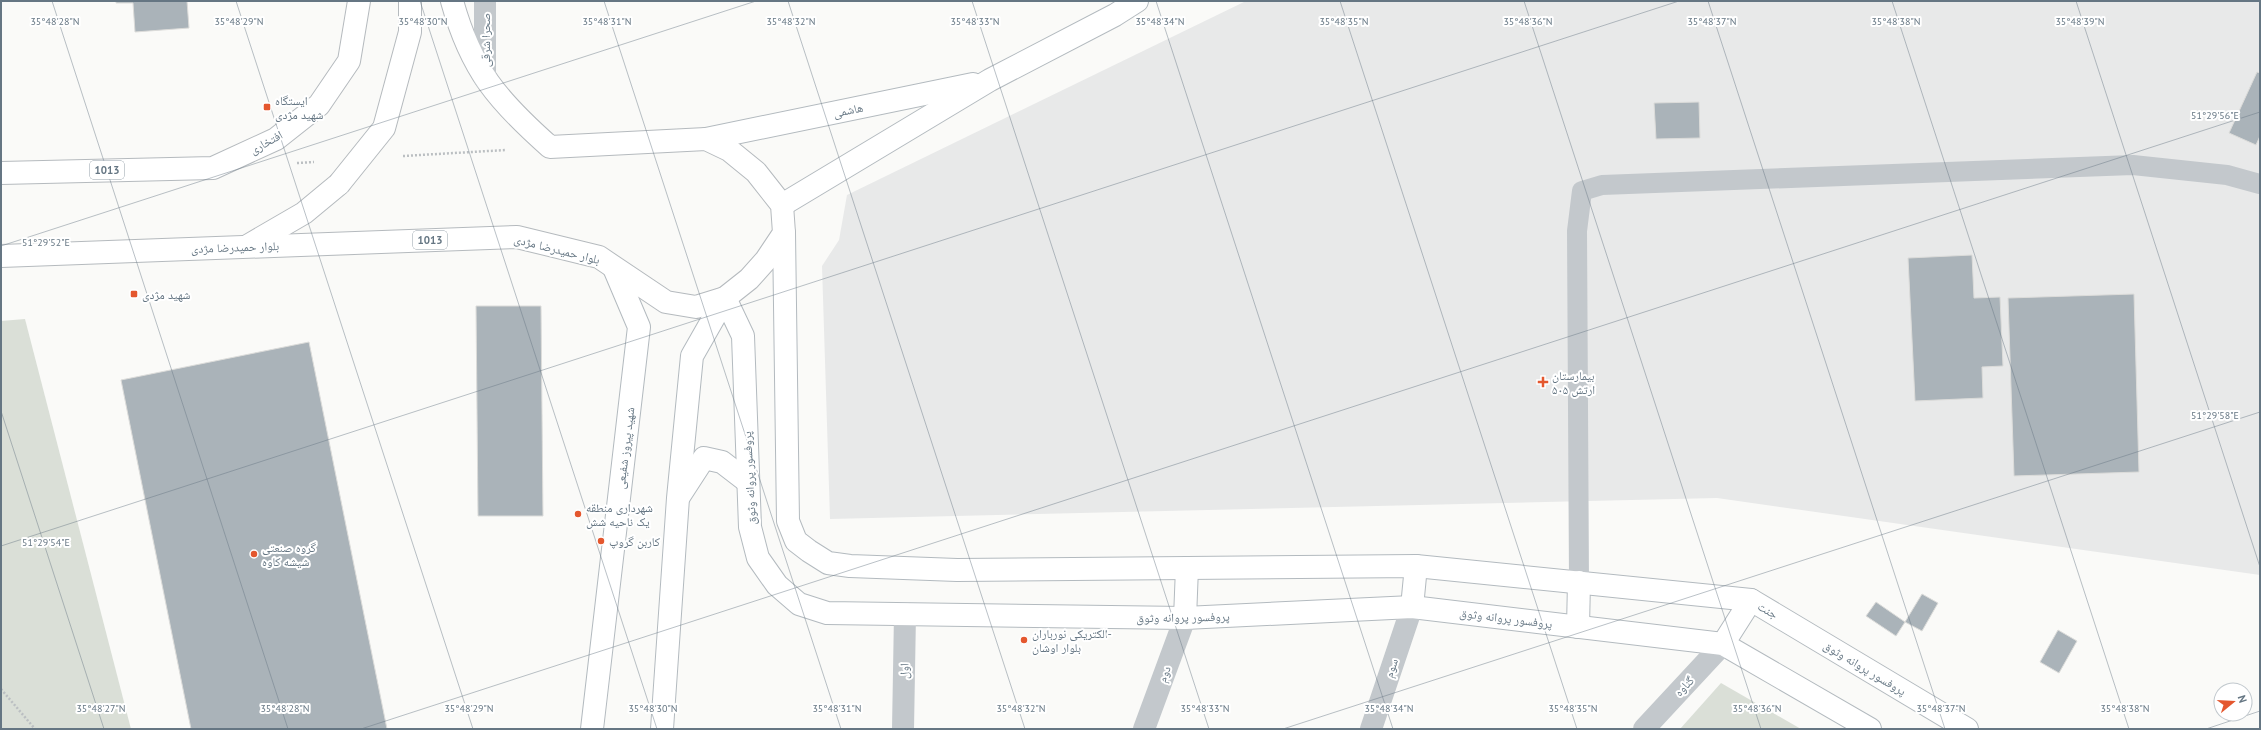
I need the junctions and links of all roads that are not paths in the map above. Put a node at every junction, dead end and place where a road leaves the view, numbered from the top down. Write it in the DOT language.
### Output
graph roads {
  1 [pos="359,1"];
  2 [pos="410,1"];
  3 [pos="452,1"];
  4 [pos="485,1"];
  5 [pos="1137,1"];
  6 [pos="485,79"];
  7 [pos="990,80"];
  8 [pos="706,139"];
  9 [pos="1,173"];
  10 [pos="2260,184"];
  11 [pos="782,205"];
  12 [pos="784,233"];
  13 [pos="246,247"];
  14 [pos="1,256"];
  15 [pos="614,268"];
  16 [pos="725,298"];
  17 [pos="748,482"];
  18 [pos="678,498"];
  19 [pos="1416,566"];
  20 [pos="1187,568"];
  21 [pos="1579,582"];
  22 [pos="1751,600"];
  23 [pos="1412,607"];
  24 [pos="905,614"];
  25 [pos="1185,618"];
  26 [pos="1784,619"];
  27 [pos="1578,627"];
  28 [pos="1723,644"];
  29 [pos="592,729"];
  30 [pos="662,729"];
  31 [pos="903,729"];
  32 [pos="1144,729"];
  33 [pos="1371,729"];
  34 [pos="1644,729"];
  35 [pos="1870,729"];
  36 [pos="1967,729"];
  1 -- 9 [label="main road, افتخاری / 1013"];
  2 -- 13 [label="main road, bridge"];
  3 -- 6 [label="main road"];
  4 -- 6 [label="street, صحرا شرقی"];
  5 -- 7 [label="main road, هاشمی"];
  6 -- 8 [label="main road"];
  7 -- 8 [label="main road, هاشمی"];
  7 -- 11 [label="main road, هاشمی"];
  8 -- 11 [label="main road"];
  10 -- 21 [label="lane"];
  11 -- 12 [label="main road"];
  12 -- 16 [label="main road, بلوار حمیدرضا مژدی / 1013"];
  12 -- 20 [label="main road"];
  13 -- 14 [label="main road, بلوار حمیدرضا مژدی / 1013"];
  13 -- 15 [label="main road, بلوار حمیدرضا مژدی / 1013"];
  15 -- 16 [label="main road, بلوار حمیدرضا مژدی / 1013"];
  15 -- 29 [label="main road, شهید پیروز شفیعی"];
  16 -- 17 [label="main road, پروفسور پروانه وثوق"];
  16 -- 18 [label="main road"];
  17 -- 18 [label="main road"];
  17 -- 24 [label="main road, پروفسور پروانه وثوق"];
  18 -- 30 [label="main road"];
  19 -- 20 [label="main road"];
  19 -- 21 [label="main road"];
  19 -- 23 [label="main road"];
  20 -- 25 [label="main road"];
  21 -- 22 [label="main road"];
  21 -- 27 [label="main road"];
  22 -- 26 [label="main road, جنت"];
  22 -- 28 [label="main road"];
  23 -- 25 [label="main road, پروفسور پروانه وثوق"];
  23 -- 27 [label="main road, پروفسور پروانه وثوق"];
  23 -- 33 [label="street, سوم"];
  24 -- 25 [label="main road, پروفسور پروانه وثوق"];
  24 -- 31 [label="street, اول"];
  25 -- 32 [label="street, دوم"];
  26 -- 36 [label="main road, پروفسور پروانه وثوق"];
  27 -- 28 [label="main road, پروفسور پروانه وثوق"];
  28 -- 34 [label="street, گناوه"];
  28 -- 35 [label="main road, پروفسور پروانه وثوق"];
}
